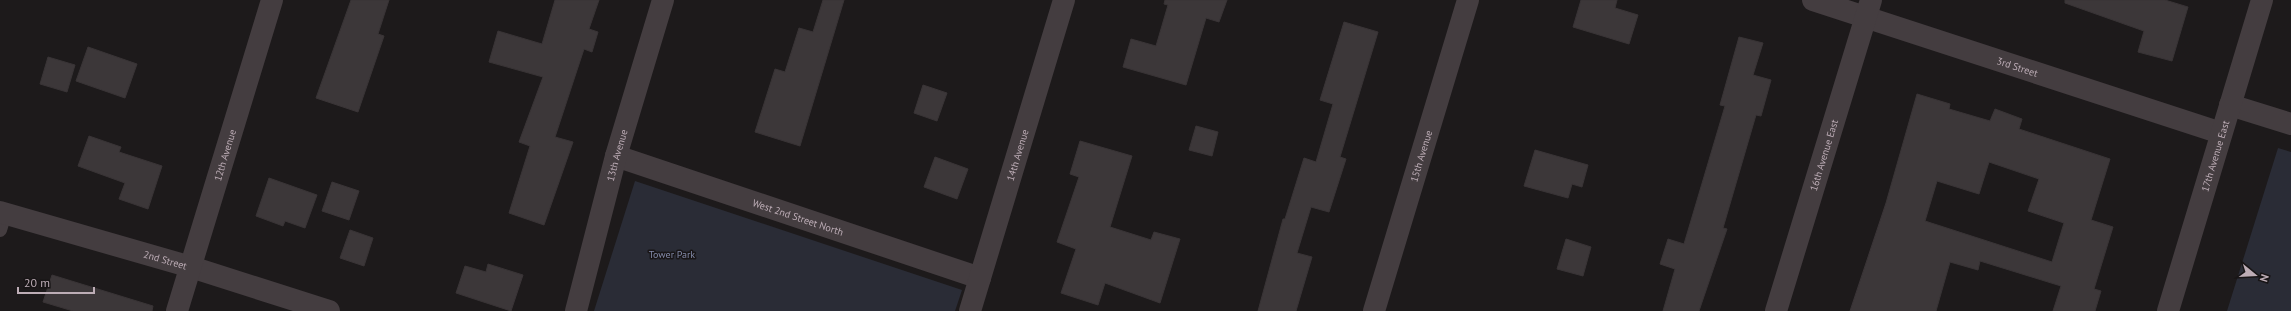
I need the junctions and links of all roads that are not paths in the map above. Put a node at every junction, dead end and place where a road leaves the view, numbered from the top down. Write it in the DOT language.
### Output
graph roads {
  1 [pos="272,0"];
  2 [pos="663,0"];
  3 [pos="1064,0"];
  4 [pos="1468,0"];
  5 [pos="1813,0"];
  6 [pos="2262,0"];
  7 [pos="1868,9"];
  8 [pos="2230,105"];
  9 [pos="2291,124"];
  10 [pos="2221,133"];
  11 [pos="616,156"];
  12 [pos="2,218"];
  13 [pos="191,267"];
  14 [pos="980,278"];
  15 [pos="177,311"];
  16 [pos="329,311"];
  17 [pos="576,311"];
  18 [pos="970,311"];
  19 [pos="1374,311"];
  20 [pos="1776,311"];
  21 [pos="2168,311"];
  1 -- 13 [label="street, 12th Avenue"];
  2 -- 11 [label="street, 13th Avenue"];
  3 -- 14 [label="street, 14th Avenue"];
  4 -- 19 [label="street, 15th Avenue"];
  5 -- 7 [label="street, 3rd Street"];
  6 -- 8 [label="street, 17th Avenue East"];
  7 -- 10 [label="street, 3rd Street"];
  7 -- 20 [label="street, 16th Avenue East"];
  8 -- 9 [label="street"];
  8 -- 10 [label="street, 17th Avenue East"];
  10 -- 21 [label="street, 17th Avenue East"];
  11 -- 14 [label="street, West 2nd Street North"];
  11 -- 17 [label="street, 13th Avenue"];
  12 -- 13 [label="street, 2nd Street"];
  13 -- 15 [label="street, 12th Avenue"];
  13 -- 16 [label="street, 2nd Street"];
  14 -- 18 [label="street, 14th Avenue"];
}
